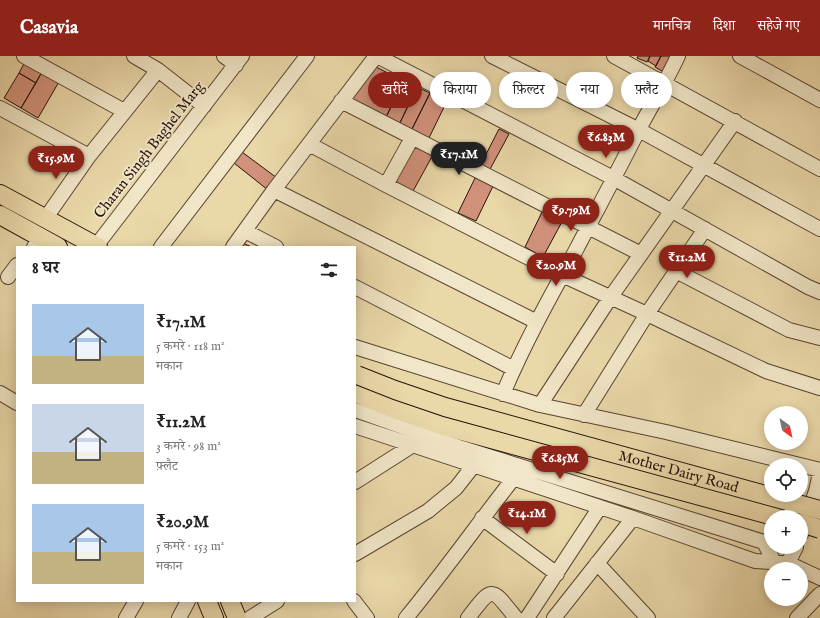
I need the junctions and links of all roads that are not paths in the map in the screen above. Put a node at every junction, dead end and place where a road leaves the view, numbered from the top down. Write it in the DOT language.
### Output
graph roads {
  1 [pos="24,56"];
  2 [pos="134,56"];
  3 [pos="224,56"];
  4 [pos="307,56"];
  5 [pos="376,56"];
  6 [pos="492,56"];
  7 [pos="614,56"];
  8 [pos="678,56"];
  9 [pos="740,56"];
  10 [pos="239,61"];
  11 [pos="158,70"];
  12 [pos="644,72"];
  13 [pos="670,72"];
  14 [pos="672,87"];
  15 [pos="820,100"];
  16 [pos="341,101"];
  17 [pos="204,106"];
  18 [pos="0,108"];
  19 [pos="651,108"];
  20 [pos="124,111"];
  21 [pos="735,121"];
  22 [pos="638,130"];
  23 [pos="412,138"];
  24 [pos="309,144"];
  25 [pos="89,156"];
  26 [pos="703,164"];
  27 [pos="820,168"];
  28 [pos="615,179"];
  29 [pos="386,185"];
  30 [pos="274,190"];
  31 [pos="0,194"];
  32 [pos="671,210"];
  33 [pos="0,215"];
  34 [pos="45,219"];
  35 [pos="588,227"];
  36 [pos="705,229"];
  37 [pos="820,229"];
  38 [pos="244,231"];
  39 [pos="42,244"];
  40 [pos="53,246"];
  41 [pos="97,246"];
  42 [pos="162,246"];
  43 [pos="234,246"];
  44 [pos="274,246"];
  45 [pos="641,254"];
  46 [pos="16,266"];
  47 [pos="676,271"];
  48 [pos="562,275"];
  49 [pos="8,277"];
  50 [pos="356,289"];
  51 [pos="820,292"];
  52 [pos="610,298"];
  53 [pos="647,314"];
  54 [pos="537,322"];
  55 [pos="820,338"];
  56 [pos="356,347"];
  57 [pos="514,368"];
  58 [pos="356,374"];
  59 [pos="820,388"];
  60 [pos="0,393"];
  61 [pos="356,394"];
  62 [pos="503,394"];
  63 [pos="16,402"];
  64 [pos="540,405"];
  65 [pos="356,410"];
  66 [pos="584,415"];
  67 [pos="356,426"];
  68 [pos="413,445"];
  69 [pos="474,465"];
  70 [pos="820,470"];
  71 [pos="820,473"];
  72 [pos="513,479"];
  73 [pos="356,481"];
  74 [pos="600,507"];
  75 [pos="820,510"];
  76 [pos="764,513"];
  77 [pos="808,514"];
  78 [pos="482,518"];
  79 [pos="633,518"];
  80 [pos="808,526"];
  81 [pos="820,529"];
  82 [pos="356,553"];
  83 [pos="789,554"];
  84 [pos="768,562"];
  85 [pos="780,562"];
  86 [pos="782,562"];
  87 [pos="597,563"];
  88 [pos="808,573"];
  89 [pos="557,574"];
  90 [pos="820,578"];
  91 [pos="820,594"];
  92 [pos="135,602"];
  93 [pos="187,602"];
  94 [pos="230,602"];
  95 [pos="275,602"];
  96 [pos="355,602"];
  97 [pos="126,618"];
  98 [pos="179,618"];
  99 [pos="237,618"];
  100 [pos="250,618"];
  101 [pos="367,618"];
  102 [pos="406,618"];
  103 [pos="468,618"];
  104 [pos="516,618"];
  105 [pos="527,618"];
  106 [pos="554,618"];
  107 [pos="648,618"];
  108 [pos="797,618"];
  1 -- 20 [label="street"];
  2 -- 11 [label="street"];
  3 -- 10 [label="street"];
  4 -- 42 [label="street"];
  5 -- 16 [label="street"];
  5 -- 28 [label="street"];
  6 -- 22 [label="street"];
  7 -- 12 [label="street"];
  8 -- 13 [label="street"];
  9 -- 15 [label="street"];
  10 -- 17 [label="street, Charan Singh Baghel Marg"];
  11 -- 17 [label="street"];
  11 -- 20 [label="street"];
  14 -- 21 [label="street"];
  16 -- 23 [label="street"];
  16 -- 24 [label="street"];
  17 -- 41 [label="street, Charan Singh Baghel Marg"];
  18 -- 25 [label="street"];
  19 -- 22 [label="street"];
  20 -- 25 [label="street"];
  21 -- 26 [label="street"];
  21 -- 27 [label="street"];
  22 -- 26 [label="street"];
  22 -- 28 [label="street"];
  23 -- 29 [label="street"];
  23 -- 35 [label="street"];
  24 -- 29 [label="street"];
  24 -- 30 [label="street"];
  25 -- 34 [label="street"];
  26 -- 32 [label="street"];
  26 -- 37 [label="street"];
  28 -- 32 [label="street"];
  28 -- 35 [label="street"];
  29 -- 48 [label="street"];
  30 -- 38 [label="street"];
  30 -- 54 [label="street"];
  31 -- 34 [label="main road"];
  32 -- 36 [label="street"];
  32 -- 45 [label="street"];
  33 -- 39 [label="main road"];
  34 -- 41 [label="main road"];
  35 -- 45 [label="street"];
  35 -- 48 [label="street"];
  36 -- 47 [label="street"];
  36 -- 51 [label="street"];
  38 -- 43 [label="street"];
  38 -- 44 [label="street"];
  39 -- 40 [label="main road"];
  45 -- 52 [label="street"];
  46 -- 49 [label="street"];
  47 -- 53 [label="street"];
  47 -- 55 [label="street"];
  48 -- 52 [label="street"];
  48 -- 54 [label="street"];
  50 -- 57 [label="street"];
  52 -- 53 [label="street"];
  52 -- 64 [label="street"];
  53 -- 59 [label="street"];
  53 -- 66 [label="street"];
  54 -- 57 [label="street"];
  56 -- 62 [label="street"];
  57 -- 62 [label="street"];
  58 -- 75 [label="main road, Mother Dairy Road, bridge"];
  60 -- 63 [label="street"];
  61 -- 76 [label="main road, Mother Dairy Road"];
  62 -- 64 [label="street"];
  64 -- 66 [label="street"];
  65 -- 85 [label="street"];
  66 -- 70 [label="street"];
  67 -- 68 [label="street"];
  68 -- 69 [label="street"];
  68 -- 73 [label="street"];
  69 -- 72 [label="street"];
  69 -- 82 [label="street"];
  71 -- 77 [label="street"];
  72 -- 74 [label="street"];
  72 -- 78 [label="street"];
  74 -- 79 [label="street"];
  74 -- 89 [label="street"];
  78 -- 89 [label="street"];
  78 -- 102 [label="street"];
  79 -- 84 [label="street"];
  79 -- 87 [label="street"];
  80 -- 81 [label="main road, bridge"];
  83 -- 86 [label="street"];
  87 -- 106 [label="street"];
  87 -- 107 [label="street"];
  88 -- 90 [label="street"];
  89 -- 105 [label="street"];
  91 -- 108 [label="street"];
  92 -- 97 [label="street"];
  93 -- 98 [label="street"];
  94 -- 99 [label="main road"];
  95 -- 100 [label="street"];
  96 -- 101 [label="street"];
  103 -- 104 [label="street"];
}
